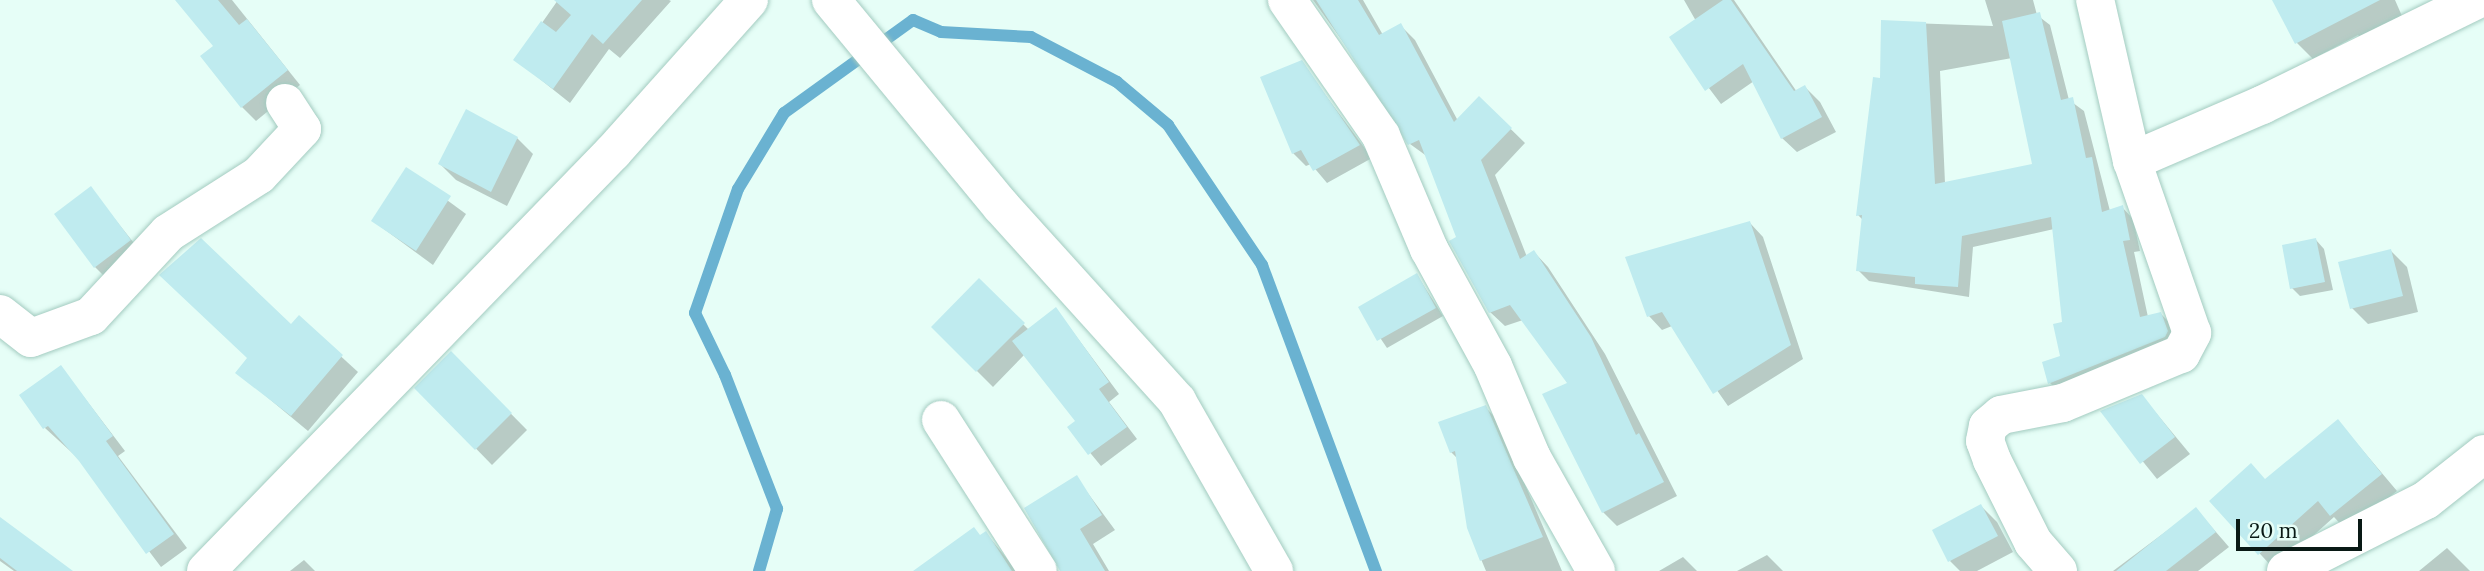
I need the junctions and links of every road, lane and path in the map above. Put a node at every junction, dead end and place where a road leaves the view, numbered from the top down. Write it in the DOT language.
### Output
graph roads {
  1 [pos="749,0"];
  2 [pos="831,0"];
  3 [pos="1287,0"];
  4 [pos="2095,0"];
  5 [pos="2476,0"];
  6 [pos="285,103"];
  7 [pos="2132,160"];
  8 [pos="0,314"];
  9 [pos="941,420"];
  10 [pos="2484,454"];
  11 [pos="206,571"];
  12 [pos="1038,571"];
  13 [pos="1274,571"];
  14 [pos="1596,571"];
  15 [pos="2058,571"];
  16 [pos="2286,571"];
  1 -- 11 [label="street"];
  2 -- 13 [label="street"];
  3 -- 14 [label="street"];
  4 -- 7 [label="street"];
  5 -- 7 [label="street"];
  6 -- 8 [label="street"];
  7 -- 15 [label="street"];
  9 -- 12 [label="street"];
  10 -- 16 [label="street"];
}
